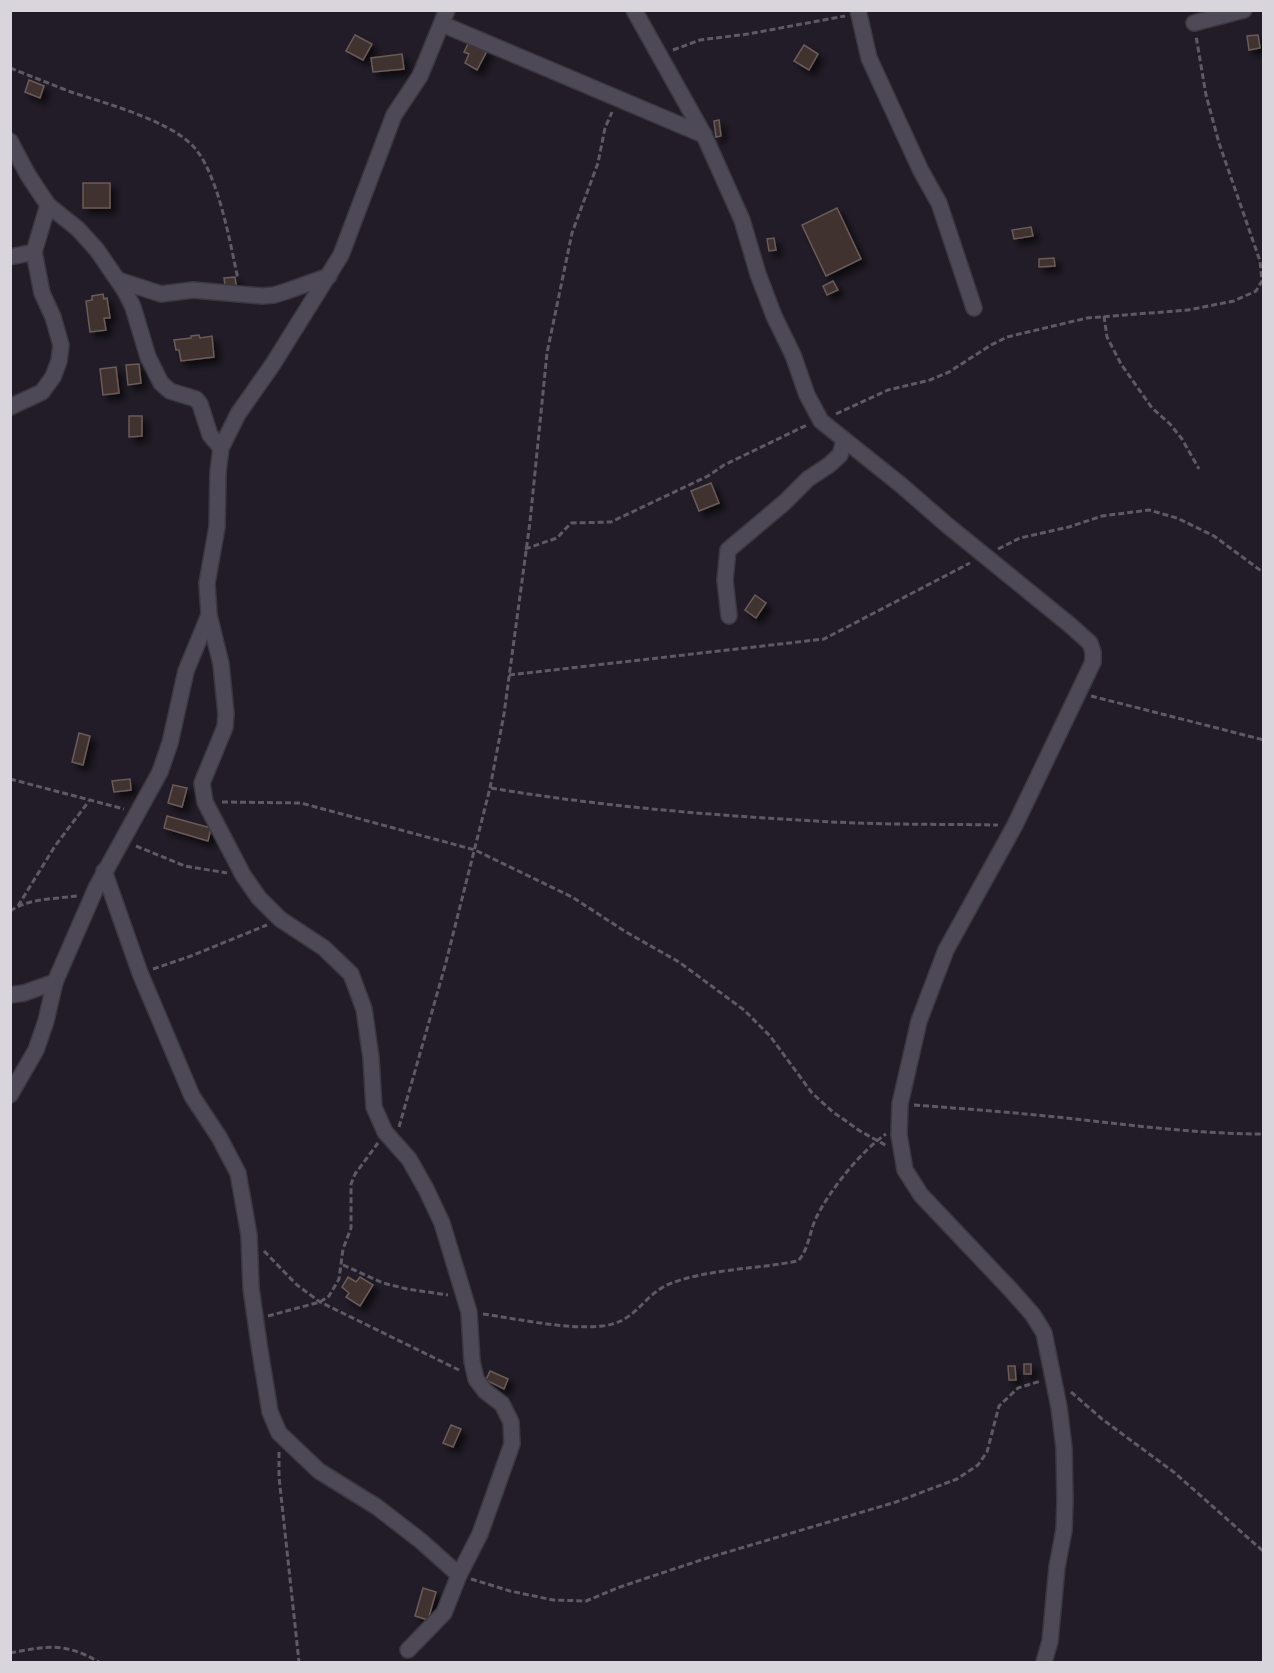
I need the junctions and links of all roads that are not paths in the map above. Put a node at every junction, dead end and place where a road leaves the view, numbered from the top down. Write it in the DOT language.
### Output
graph roads {
  1 [pos="634,10"];
  2 [pos="1244,10"];
  3 [pos="858,12"];
  4 [pos="444,17"];
  5 [pos="1194,23"];
  6 [pos="704,135"];
  7 [pos="10,141"];
  8 [pos="48,205"];
  9 [pos="34,252"];
  10 [pos="10,257"];
  11 [pos="329,276"];
  12 [pos="118,280"];
  13 [pos="974,308"];
  14 [pos="10,406"];
  15 [pos="844,441"];
  16 [pos="221,448"];
  17 [pos="209,615"];
  18 [pos="729,616"];
  19 [pos="104,871"];
  20 [pos="55,982"];
  21 [pos="10,994"];
  22 [pos="10,1095"];
  23 [pos="459,1575"];
  24 [pos="408,1650"];
  25 [pos="1044,1662"];
  1 -- 6 [label="street"];
  2 -- 5 [label="street"];
  3 -- 13 [label="street"];
  4 -- 6 [label="street"];
  4 -- 11 [label="street"];
  6 -- 15 [label="street"];
  7 -- 8 [label="street"];
  8 -- 9 [label="street"];
  8 -- 12 [label="street"];
  9 -- 10 [label="street"];
  9 -- 14 [label="street"];
  11 -- 12 [label="street"];
  11 -- 16 [label="street"];
  12 -- 16 [label="street"];
  15 -- 18 [label="street"];
  15 -- 25 [label="street"];
  16 -- 17 [label="street"];
  17 -- 19 [label="street"];
  17 -- 23 [label="street"];
  19 -- 20 [label="street"];
  19 -- 23 [label="street"];
  20 -- 21 [label="street"];
  20 -- 22 [label="street"];
  23 -- 24 [label="street"];
}
